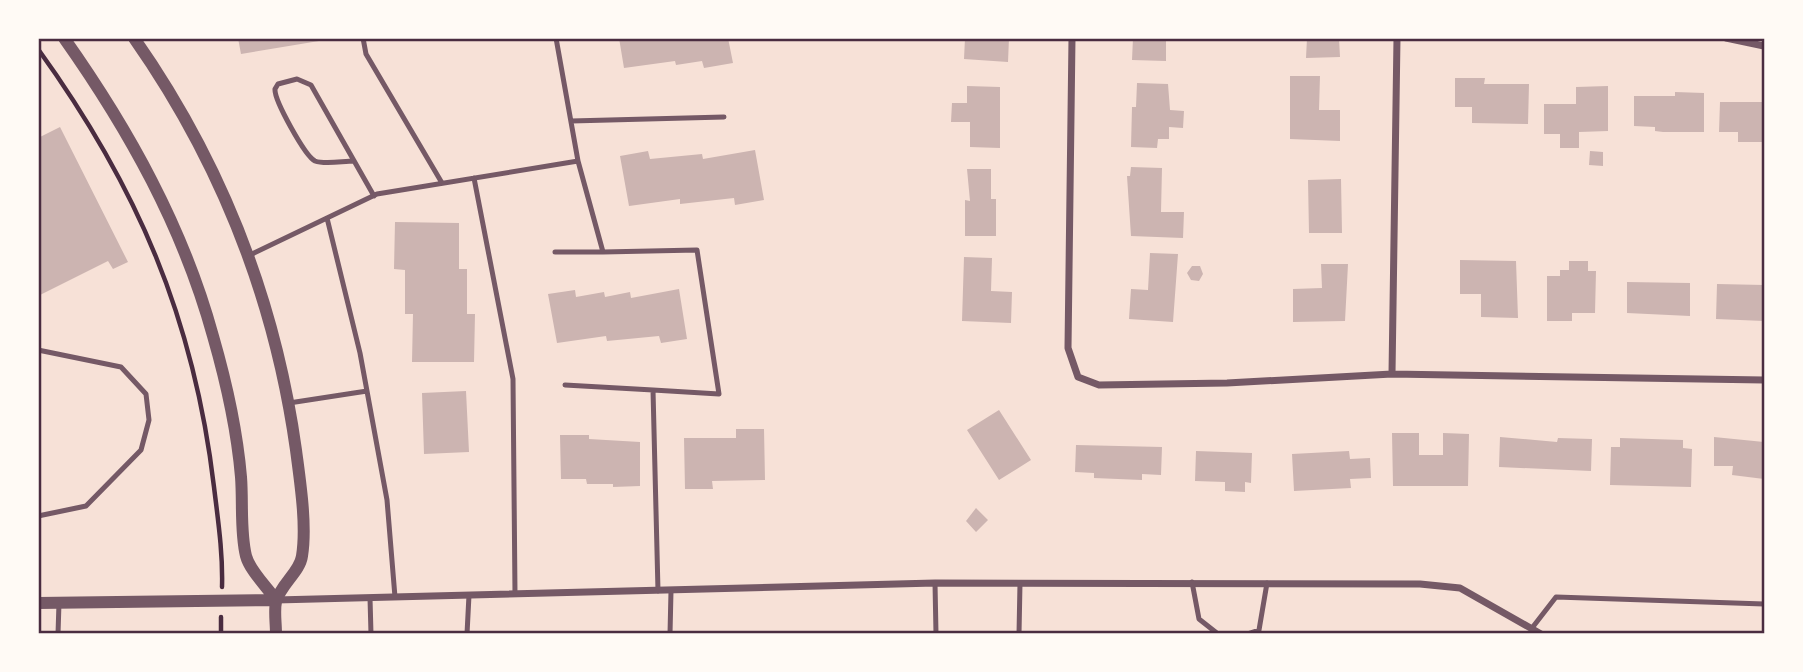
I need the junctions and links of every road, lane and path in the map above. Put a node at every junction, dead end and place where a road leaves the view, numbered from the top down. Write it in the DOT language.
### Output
graph roads {
  1 [pos="64,38"];
  2 [pos="134,38"];
  3 [pos="363,38"];
  4 [pos="556,38"];
  5 [pos="1072,38"];
  6 [pos="1397,38"];
  7 [pos="1726,38"];
  8 [pos="1765,46"];
  9 [pos="38,49"];
  10 [pos="724,117"];
  11 [pos="571,121"];
  12 [pos="354,161"];
  13 [pos="578,161"];
  14 [pos="474,178"];
  15 [pos="442,183"];
  16 [pos="374,196"];
  17 [pos="327,218"];
  18 [pos="555,252"];
  19 [pos="603,252"];
  20 [pos="250,255"];
  21 [pos="38,350"];
  22 [pos="1392,374"];
  23 [pos="1765,380"];
  24 [pos="565,385"];
  25 [pos="653,390"];
  26 [pos="367,391"];
  27 [pos="289,403"];
  28 [pos="38,516"];
  29 [pos="1192,582"];
  30 [pos="935,583"];
  31 [pos="1020,583"];
  32 [pos="1267,583"];
  33 [pos="658,591"];
  34 [pos="671,591"];
  35 [pos="515,594"];
  36 [pos="469,595"];
  37 [pos="370,597"];
  38 [pos="395,597"];
  39 [pos="276,600"];
  40 [pos="222,601"];
  41 [pos="38,603"];
  42 [pos="59,603"];
  43 [pos="1765,604"];
  44 [pos="1532,628"];
  45 [pos="58,634"];
  46 [pos="221,634"];
  47 [pos="276,634"];
  48 [pos="371,634"];
  49 [pos="467,634"];
  50 [pos="670,634"];
  51 [pos="936,634"];
  52 [pos="1019,634"];
  53 [pos="1218,634"];
  54 [pos="1247,634"];
  55 [pos="1541,634"];
  1 -- 39 [label="street"];
  2 -- 20 [label="street"];
  3 -- 15 [label="lane"];
  4 -- 11 [label="lane"];
  5 -- 22 [label="street"];
  6 -- 22 [label="street"];
  7 -- 8 [label="street"];
  9 -- 40 [label="path"];
  10 -- 11 [label="lane"];
  11 -- 13 [label="lane"];
  12 -- 12 [label="lane"];
  12 -- 16 [label="lane"];
  13 -- 14 [label="lane"];
  13 -- 19 [label="lane"];
  14 -- 15 [label="lane"];
  14 -- 35 [label="lane"];
  15 -- 16 [label="lane"];
  16 -- 17 [label="lane"];
  17 -- 20 [label="lane"];
  17 -- 26 [label="lane"];
  18 -- 19 [label="lane"];
  19 -- 25 [label="lane"];
  20 -- 27 [label="street"];
  21 -- 28 [label="lane"];
  22 -- 23 [label="street"];
  24 -- 25 [label="lane"];
  25 -- 33 [label="lane"];
  26 -- 27 [label="lane"];
  26 -- 38 [label="lane"];
  27 -- 39 [label="street"];
  29 -- 31 [label="street"];
  29 -- 32 [label="street"];
  29 -- 53 [label="lane"];
  30 -- 31 [label="street"];
  30 -- 34 [label="street"];
  30 -- 51 [label="lane"];
  31 -- 52 [label="lane"];
  32 -- 44 [label="street"];
  32 -- 54 [label="lane"];
  33 -- 34 [label="street"];
  33 -- 35 [label="street"];
  34 -- 50 [label="lane"];
  35 -- 36 [label="street"];
  36 -- 38 [label="street"];
  36 -- 49 [label="lane"];
  37 -- 38 [label="street"];
  37 -- 39 [label="street"];
  37 -- 48 [label="lane"];
  39 -- 40 [label="street"];
  39 -- 47 [label="street"];
  40 -- 42 [label="street"];
  40 -- 46 [label="path"];
  41 -- 42 [label="street"];
  42 -- 45 [label="lane"];
  43 -- 44 [label="lane"];
  44 -- 55 [label="street"];
}
